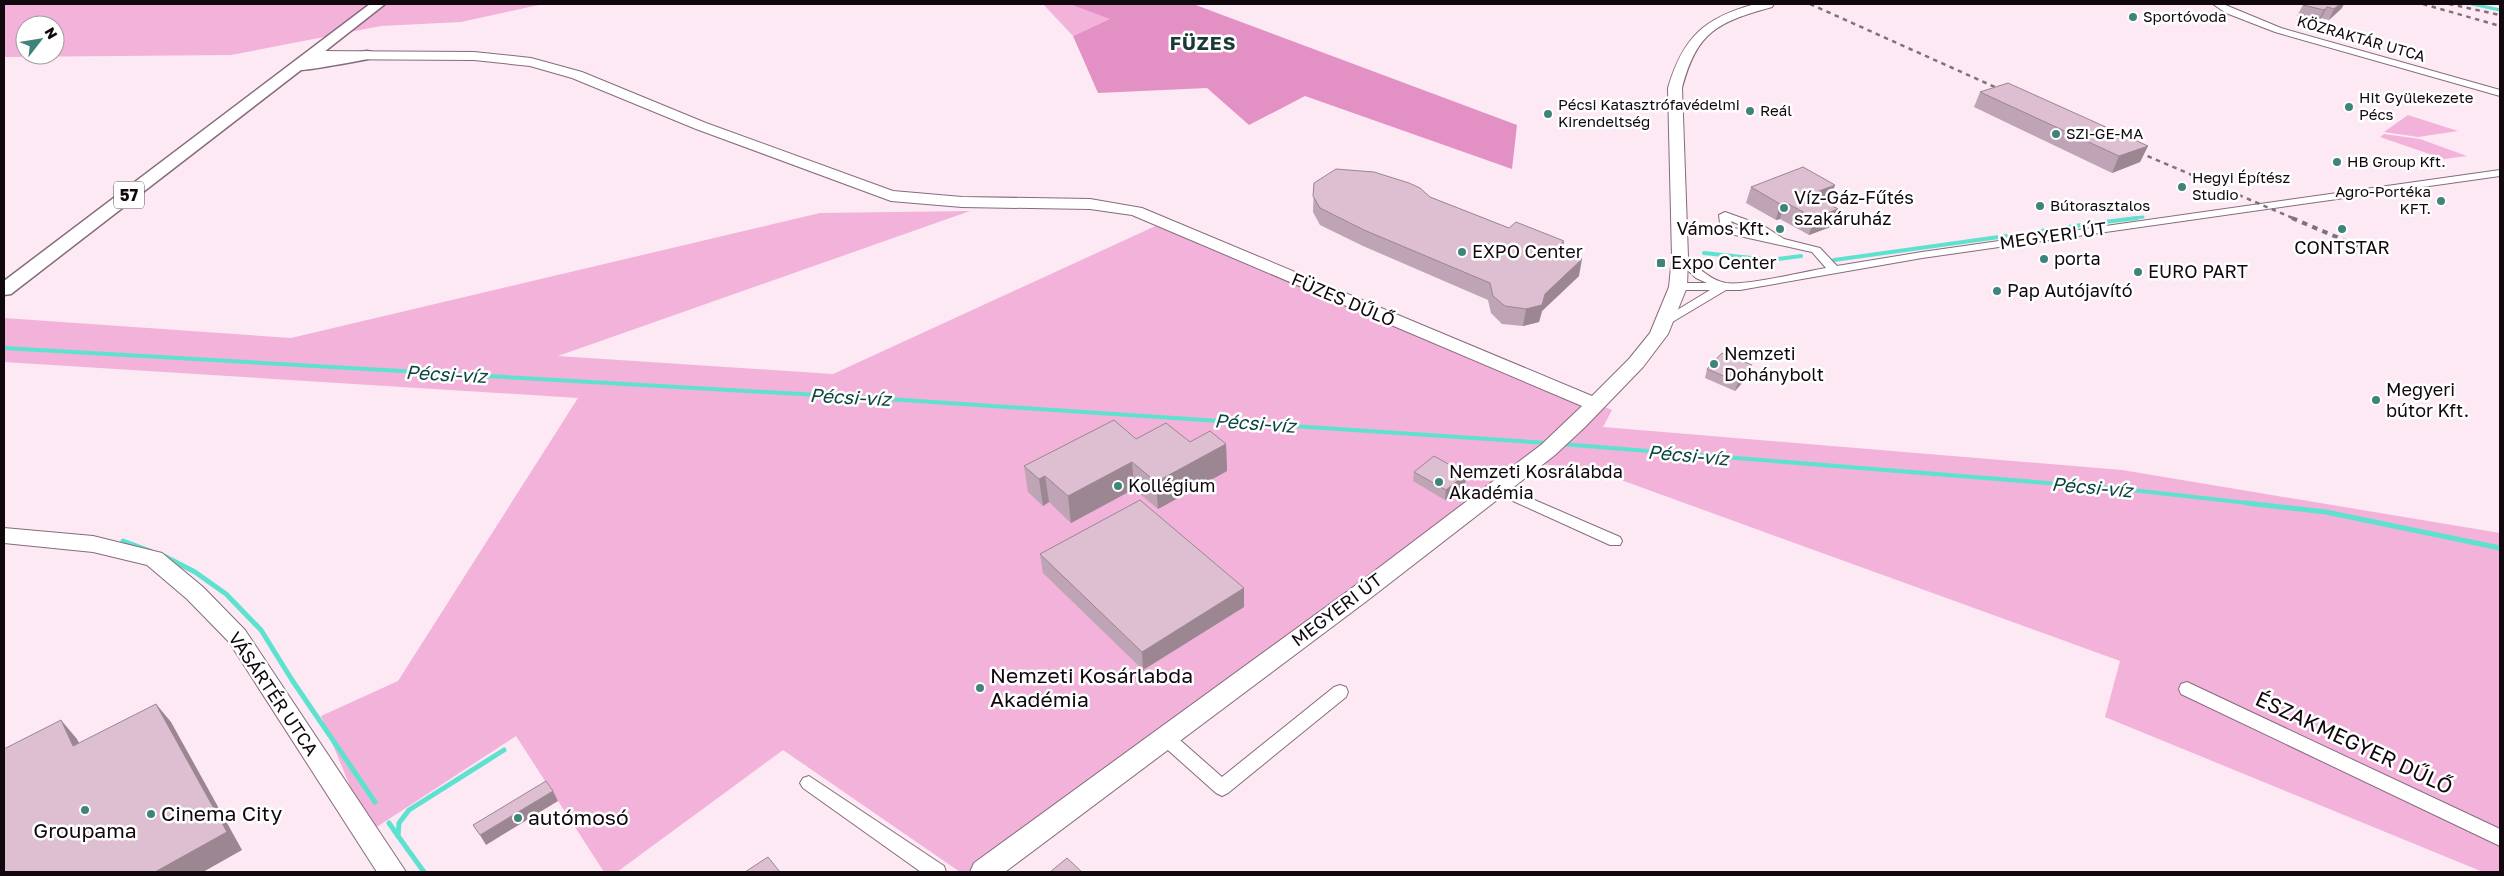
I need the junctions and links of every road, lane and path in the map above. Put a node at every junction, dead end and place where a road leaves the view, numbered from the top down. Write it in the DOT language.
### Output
graph roads {
  1 [pos="378,4"];
  2 [pos="1768,4"];
  3 [pos="2217,4"];
  4 [pos="345,30"];
  5 [pos="313,55"];
  6 [pos="367,55"];
  7 [pos="284,77"];
  8 [pos="2500,93"];
  9 [pos="2500,173"];
  10 [pos="1780,241"];
  11 [pos="1680,257"];
  12 [pos="1834,268"];
  13 [pos="1678,287"];
  14 [pos="1725,287"];
  15 [pos="4,290"];
  16 [pos="1665,321"];
  17 [pos="1623,375"];
  18 [pos="1567,393"];
  19 [pos="1594,404"];
  20 [pos="1563,436"];
  21 [pos="1503,484"];
  22 [pos="4,535"];
  23 [pos="1615,541"];
  24 [pos="2188,689"];
  25 [pos="1340,692"];
  26 [pos="1166,738"];
  27 [pos="809,784"];
  28 [pos="2500,838"];
  29 [pos="392,872"];
  30 [pos="937,872"];
  31 [pos="984,872"];
  1 -- 4 [label="main road, 57"];
  2 -- 11 [label="street"];
  3 -- 8 [label="street, KÖZRAKTÁR UTCA"];
  4 -- 5 [label="main road, 57"];
  4 -- 6 [label="main road"];
  5 -- 6 [label="street, FÜZES DŰLŐ"];
  5 -- 7 [label="main road, 57"];
  6 -- 7 [label="main road"];
  6 -- 18 [label="street, FÜZES DŰLŐ"];
  7 -- 15 [label="main road, 57"];
  9 -- 12 [label="street, MEGYERI ÚT"];
  10 -- 12 [label="street"];
  11 -- 13 [label="street"];
  11 -- 14 [label="street"];
  12 -- 14 [label="street, MEGYERI ÚT"];
  13 -- 14 [label="street, MEGYERI ÚT"];
  13 -- 16 [label="street, MEGYERI ÚT"];
  14 -- 16 [label="street, MEGYERI ÚT"];
  16 -- 17 [label="street, MEGYERI ÚT"];
  17 -- 18 [label="street"];
  17 -- 19 [label="street, MEGYERI ÚT"];
  18 -- 19 [label="street, FÜZES DŰLŐ"];
  18 -- 20 [label="street"];
  19 -- 20 [label="street, MEGYERI ÚT"];
  20 -- 21 [label="street, MEGYERI ÚT"];
  21 -- 23 [label="street"];
  21 -- 26 [label="street, MEGYERI ÚT"];
  22 -- 29 [label="street, VÁSÁRTÉR UTCA"];
  24 -- 28 [label="street, ÉSZAKMEGYER DŰLŐ"];
  25 -- 26 [label="street"];
  26 -- 31 [label="street, MEGYERI ÚT"];
  27 -- 30 [label="street"];
}
